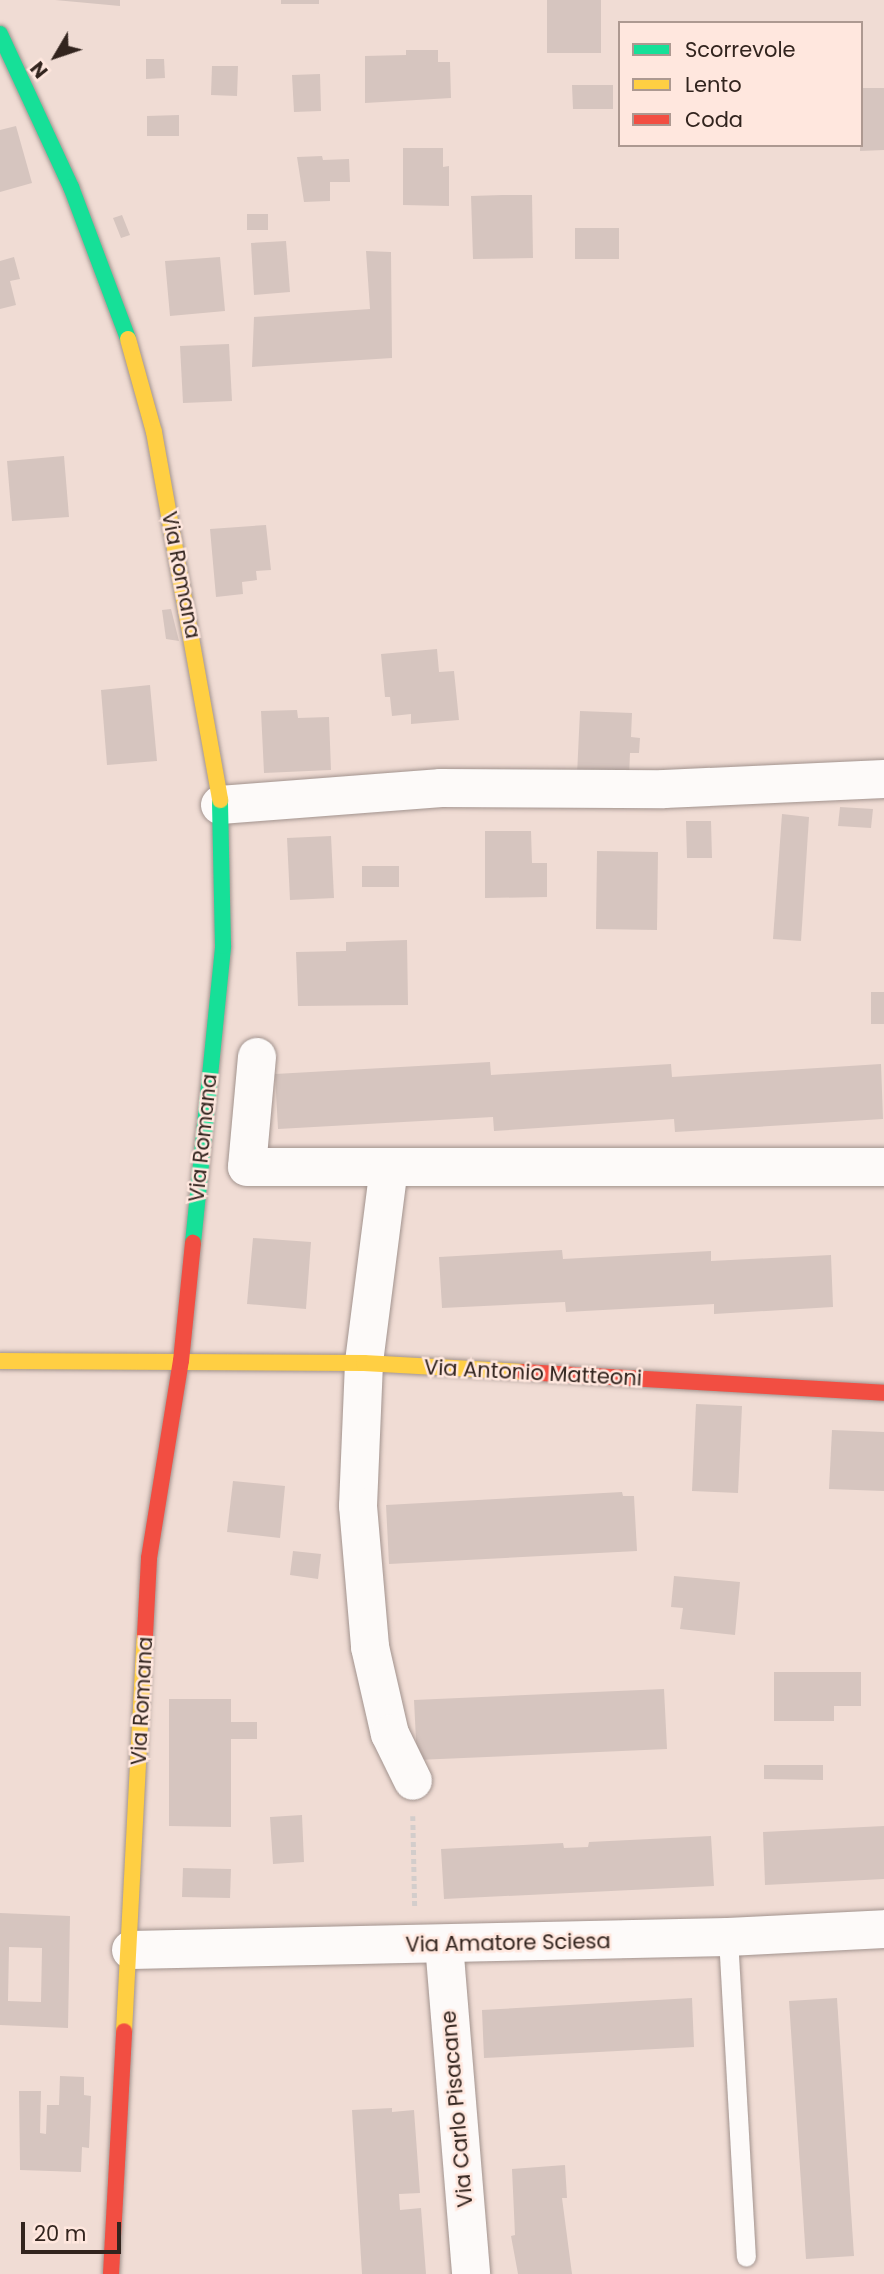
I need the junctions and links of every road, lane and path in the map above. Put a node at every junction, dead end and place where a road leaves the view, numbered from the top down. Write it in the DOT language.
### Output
graph roads {
  1 [pos="0,34"];
  2 [pos="884,779"];
  3 [pos="220,806"];
  4 [pos="257,1057"];
  5 [pos="389,1167"];
  6 [pos="884,1167"];
  7 [pos="0,1361"];
  8 [pos="181,1361"];
  9 [pos="364,1363"];
  10 [pos="884,1392"];
  11 [pos="413,1782"];
  12 [pos="884,1929"];
  13 [pos="728,1937"];
  14 [pos="430,1945"];
  15 [pos="131,1950"];
  16 [pos="746,2256"];
  17 [pos="111,2274"];
  18 [pos="471,2274"];
  1 -- 3 [label="street, Via Romana"];
  2 -- 3 [label="street"];
  3 -- 8 [label="street, Via Romana"];
  4 -- 5 [label="street"];
  5 -- 6 [label="street"];
  5 -- 9 [label="street"];
  7 -- 8 [label="street, Via Antonio Matteoni"];
  8 -- 9 [label="street, Via Antonio Matteoni"];
  8 -- 15 [label="street, Via Romana"];
  9 -- 10 [label="street, Via Antonio Matteoni"];
  9 -- 11 [label="street"];
  11 -- 14 [label="path"];
  12 -- 13 [label="street, Via Amatore Sciesa"];
  13 -- 14 [label="street, Via Amatore Sciesa"];
  13 -- 16 [label="lane"];
  14 -- 15 [label="street, Via Amatore Sciesa"];
  14 -- 18 [label="street, Via Carlo Pisacane"];
  15 -- 17 [label="street, Via Romana"];
}
